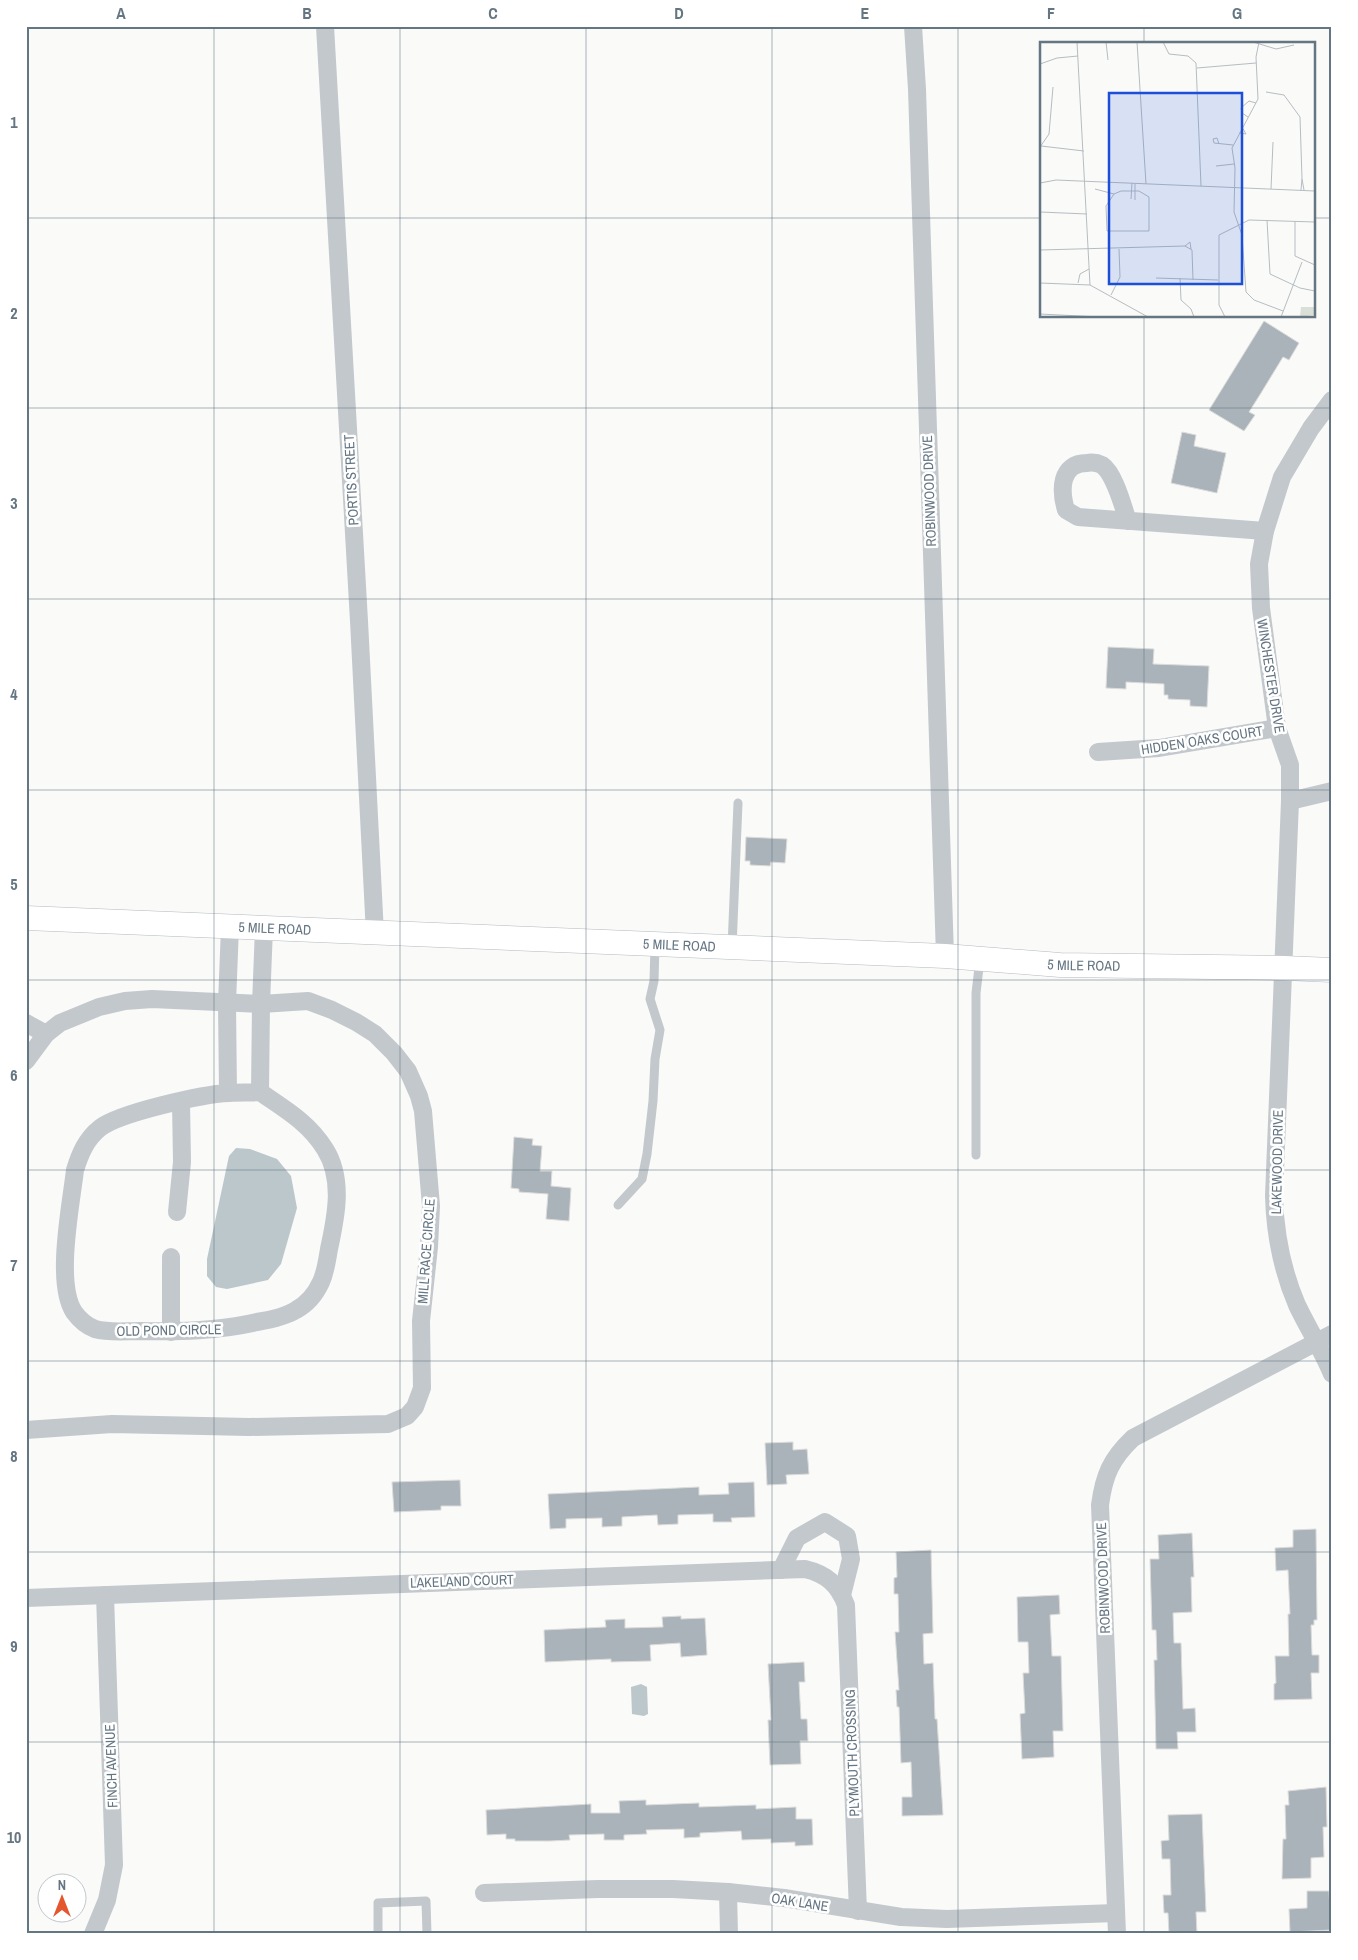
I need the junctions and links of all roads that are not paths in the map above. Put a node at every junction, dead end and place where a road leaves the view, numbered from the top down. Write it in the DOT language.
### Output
graph roads {
  1 [pos="325,26"];
  2 [pos="913,26"];
  3 [pos="1330,407"];
  4 [pos="1128,521"];
  5 [pos="1265,531"];
  6 [pos="1277,728"];
  7 [pos="1098,752"];
  8 [pos="1332,791"];
  9 [pos="1290,801"];
  10 [pos="738,802"];
  11 [pos="26,918"];
  12 [pos="230,927"];
  13 [pos="264,928"];
  14 [pos="375,934"];
  15 [pos="655,944"];
  16 [pos="732,948"];
  17 [pos="945,956"];
  18 [pos="980,958"];
  19 [pos="1284,968"];
  20 [pos="1332,970"];
  21 [pos="227,1003"];
  22 [pos="260,1004"];
  23 [pos="26,1023"];
  24 [pos="46,1034"];
  25 [pos="26,1061"];
  26 [pos="260,1092"];
  27 [pos="228,1093"];
  28 [pos="181,1102"];
  29 [pos="976,1155"];
  30 [pos="618,1205"];
  31 [pos="177,1212"];
  32 [pos="171,1257"];
  33 [pos="171,1332"];
  34 [pos="1324,1338"];
  35 [pos="1332,1374"];
  36 [pos="26,1430"];
  37 [pos="781,1570"];
  38 [pos="105,1595"];
  39 [pos="842,1595"];
  40 [pos="26,1598"];
  41 [pos="728,1892"];
  42 [pos="484,1893"];
  43 [pos="858,1911"];
  44 [pos="1116,1913"];
  45 [pos="93,1934"];
  46 [pos="378,1934"];
  47 [pos="427,1934"];
  48 [pos="729,1934"];
  49 [pos="1117,1934"];
  1 -- 14 [label="street, PORTIS STREET"];
  2 -- 17 [label="street, ROBINWOOD DRIVE"];
  3 -- 5 [label="street, WINCHESTER DRIVE"];
  4 -- 5 [label="street"];
  5 -- 6 [label="street, WINCHESTER DRIVE"];
  6 -- 7 [label="street, HIDDEN OAKS COURT"];
  6 -- 9 [label="street, WINCHESTER DRIVE"];
  8 -- 9 [label="street"];
  9 -- 19 [label="street, WINCHESTER DRIVE"];
  10 -- 16 [label="lane"];
  11 -- 12 [label="street, 5 MILE ROAD"];
  12 -- 13 [label="street, 5 MILE ROAD"];
  12 -- 21 [label="street"];
  13 -- 14 [label="street, 5 MILE ROAD"];
  13 -- 22 [label="street"];
  14 -- 15 [label="street, 5 MILE ROAD"];
  15 -- 16 [label="street, 5 MILE ROAD"];
  15 -- 30 [label="lane"];
  16 -- 17 [label="street, 5 MILE ROAD"];
  17 -- 18 [label="street, 5 MILE ROAD"];
  18 -- 19 [label="street, 5 MILE ROAD"];
  18 -- 29 [label="lane"];
  19 -- 20 [label="street, 5 MILE ROAD"];
  19 -- 34 [label="street, LAKEWOOD DRIVE"];
  21 -- 22 [label="street, MILL RACE CIRCLE"];
  21 -- 24 [label="street, MILL RACE CIRCLE"];
  21 -- 27 [label="street"];
  22 -- 26 [label="street"];
  22 -- 36 [label="street, MILL RACE CIRCLE"];
  23 -- 24 [label="street"];
  24 -- 25 [label="street, MILL RACE CIRCLE"];
  26 -- 27 [label="street, OLD POND CIRCLE"];
  26 -- 33 [label="street, OLD POND CIRCLE"];
  27 -- 28 [label="street, OLD POND CIRCLE"];
  28 -- 31 [label="street"];
  28 -- 33 [label="street, OLD POND CIRCLE"];
  32 -- 33 [label="street"];
  34 -- 35 [label="street, LAKEWOOD DRIVE"];
  34 -- 44 [label="street, ROBINWOOD DRIVE"];
  37 -- 38 [label="street, LAKELAND COURT"];
  37 -- 39 [label="street"];
  37 -- 39 [label="street, PLYMOUTH CROSSING"];
  38 -- 40 [label="street, LAKELAND COURT"];
  38 -- 45 [label="street, FINCH AVENUE"];
  39 -- 43 [label="street, PLYMOUTH CROSSING"];
  41 -- 42 [label="street, OAK LANE"];
  41 -- 43 [label="street, OAK LANE"];
  41 -- 48 [label="street"];
  43 -- 44 [label="street, OAK LANE"];
  44 -- 49 [label="street, ROBINWOOD DRIVE"];
  46 -- 47 [label="lane"];
}
